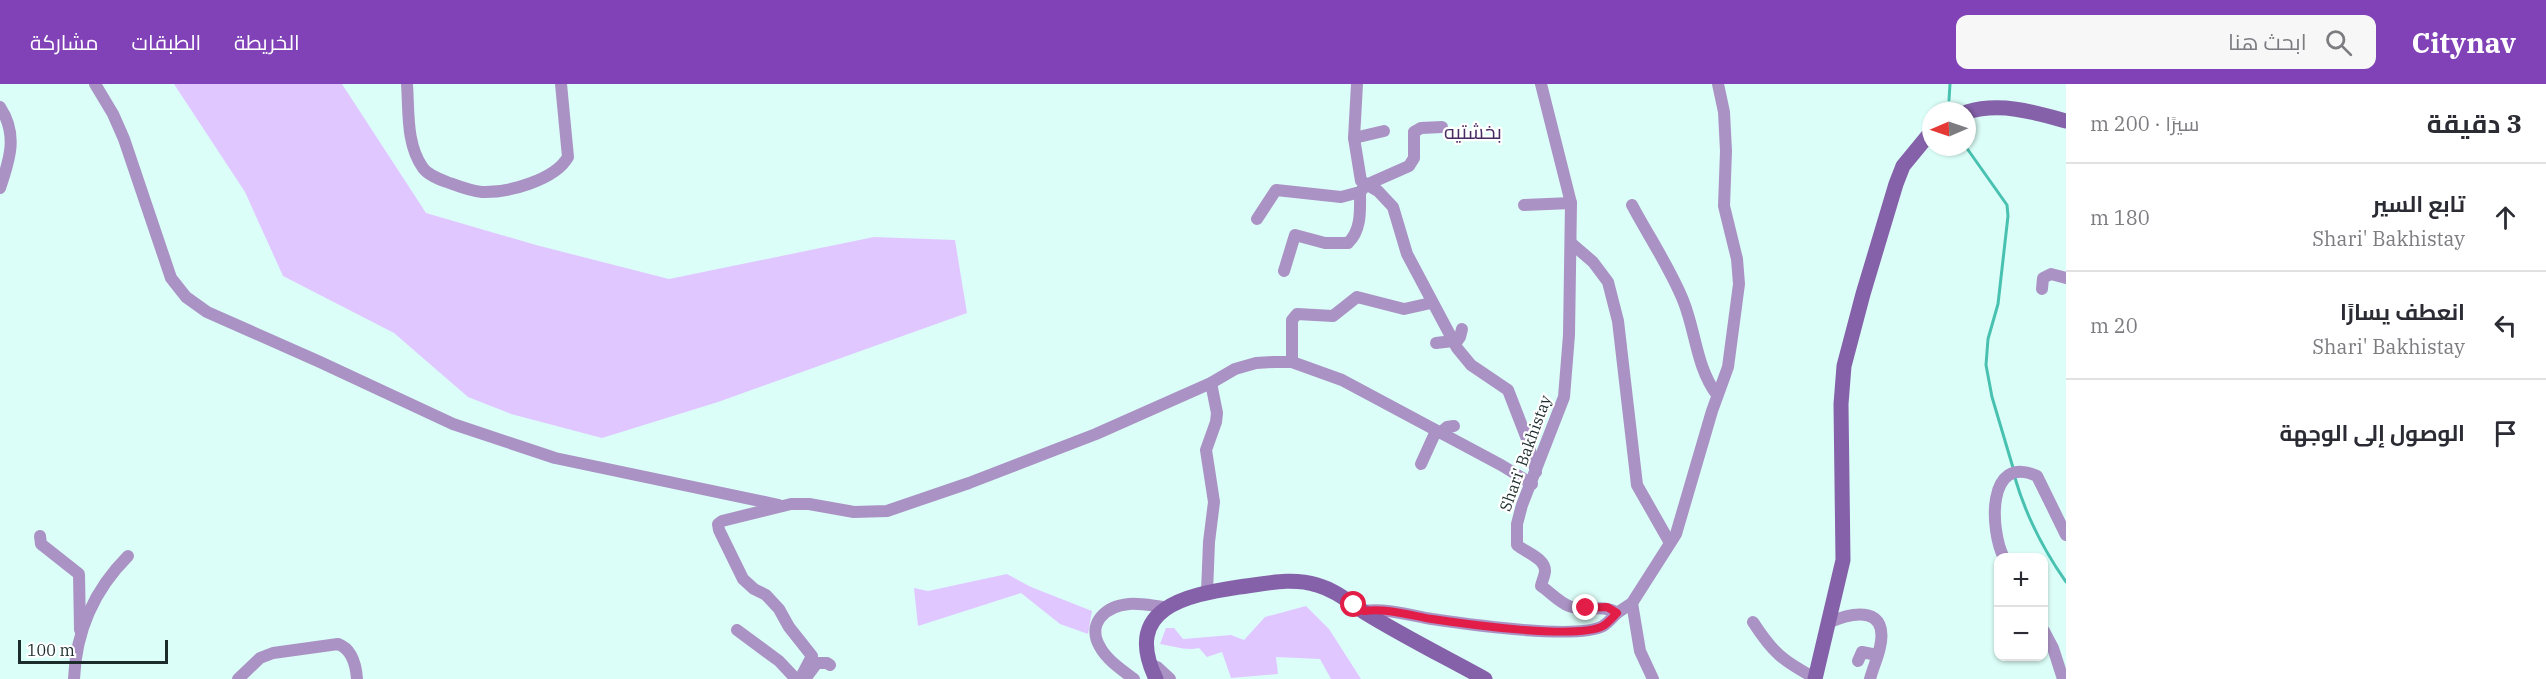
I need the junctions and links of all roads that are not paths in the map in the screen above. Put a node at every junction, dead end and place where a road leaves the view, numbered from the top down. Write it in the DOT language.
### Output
graph roads {
  1 [pos="95,84"];
  2 [pos="407,84"];
  3 [pos="561,84"];
  4 [pos="1357,84"];
  5 [pos="1541,84"];
  6 [pos="1718,84"];
  7 [pos="0,107"];
  8 [pos="1976,110"];
  9 [pos="2066,121"];
  10 [pos="1442,127"];
  11 [pos="1384,131"];
  12 [pos="1354,138"];
  13 [pos="1922,143"];
  14 [pos="0,188"];
  15 [pos="1363,189"];
  16 [pos="1571,203"];
  17 [pos="1524,205"];
  18 [pos="1632,205"];
  19 [pos="1257,219"];
  20 [pos="1571,243"];
  21 [pos="1284,271"];
  22 [pos="2066,278"];
  23 [pos="2042,289"];
  24 [pos="1431,303"];
  25 [pos="1462,329"];
  26 [pos="1454,342"];
  27 [pos="1436,343"];
  28 [pos="1292,362"];
  29 [pos="1211,383"];
  30 [pos="1718,395"];
  31 [pos="1454,426"];
  32 [pos="1438,432"];
  33 [pos="1421,464"];
  34 [pos="1536,472"];
  35 [pos="1532,484"];
  36 [pos="783,506"];
  37 [pos="2066,535"];
  38 [pos="40,536"];
  39 [pos="1670,543"];
  40 [pos="2003,553"];
  41 [pos="128,556"];
  42 [pos="1207,592"];
  43 [pos="1632,603"];
  44 [pos="1166,608"];
  45 [pos="1364,611"];
  46 [pos="1617,613"];
  47 [pos="1753,622"];
  48 [pos="1830,622"];
  49 [pos="737,630"];
  50 [pos="81,637"];
  51 [pos="2048,640"];
  52 [pos="1877,656"];
  53 [pos="1858,662"];
  54 [pos="1148,663"];
  55 [pos="831,665"];
  56 [pos="74,679"];
  57 [pos="238,679"];
  58 [pos="357,679"];
  59 [pos="798,679"];
  60 [pos="806,679"];
  61 [pos="1133,679"];
  62 [pos="1156,679"];
  63 [pos="1170,679"];
  64 [pos="1485,679"];
  65 [pos="1653,679"];
  66 [pos="1815,679"];
  67 [pos="1870,679"];
  68 [pos="2063,679"];
  1 -- 36 [label="street"];
  2 -- 3 [label="street"];
  4 -- 12 [label="street"];
  5 -- 16 [label="street, Shari' Bakhistay"];
  6 -- 30 [label="street"];
  7 -- 14 [label="street"];
  8 -- 9 [label="main road"];
  10 -- 15 [label="street"];
  11 -- 12 [label="street"];
  12 -- 15 [label="street"];
  13 -- 48 [label="main road"];
  15 -- 19 [label="street"];
  15 -- 21 [label="street"];
  15 -- 24 [label="street"];
  16 -- 17 [label="street"];
  16 -- 20 [label="street, Shari' Bakhistay"];
  18 -- 30 [label="street"];
  20 -- 34 [label="street, Shari' Bakhistay"];
  20 -- 39 [label="street"];
  22 -- 23 [label="street"];
  24 -- 26 [label="street"];
  24 -- 28 [label="street"];
  25 -- 26 [label="street"];
  26 -- 27 [label="street"];
  26 -- 34 [label="street"];
  28 -- 29 [label="street"];
  28 -- 32 [label="street"];
  29 -- 36 [label="street"];
  29 -- 42 [label="street"];
  30 -- 39 [label="street"];
  31 -- 32 [label="street"];
  32 -- 33 [label="street"];
  32 -- 35 [label="street"];
  34 -- 35 [label="street, Shari' Bakhistay"];
  35 -- 46 [label="street, Shari' Bakhistay"];
  36 -- 59 [label="street"];
  37 -- 40 [label="street"];
  38 -- 50 [label="street"];
  39 -- 43 [label="street"];
  41 -- 50 [label="street"];
  42 -- 44 [label="main road"];
  42 -- 45 [label="main road"];
  43 -- 46 [label="street"];
  43 -- 65 [label="street"];
  44 -- 54 [label="main road"];
  44 -- 61 [label="street"];
  45 -- 46 [label="street"];
  45 -- 64 [label="main road"];
  47 -- 66 [label="street"];
  48 -- 52 [label="street"];
  48 -- 66 [label="main road"];
  49 -- 59 [label="street"];
  50 -- 56 [label="street"];
  51 -- 68 [label="street"];
  52 -- 53 [label="street"];
  52 -- 67 [label="street"];
  54 -- 62 [label="main road"];
  54 -- 63 [label="street"];
  55 -- 60 [label="street"];
  57 -- 58 [label="street"];
}
